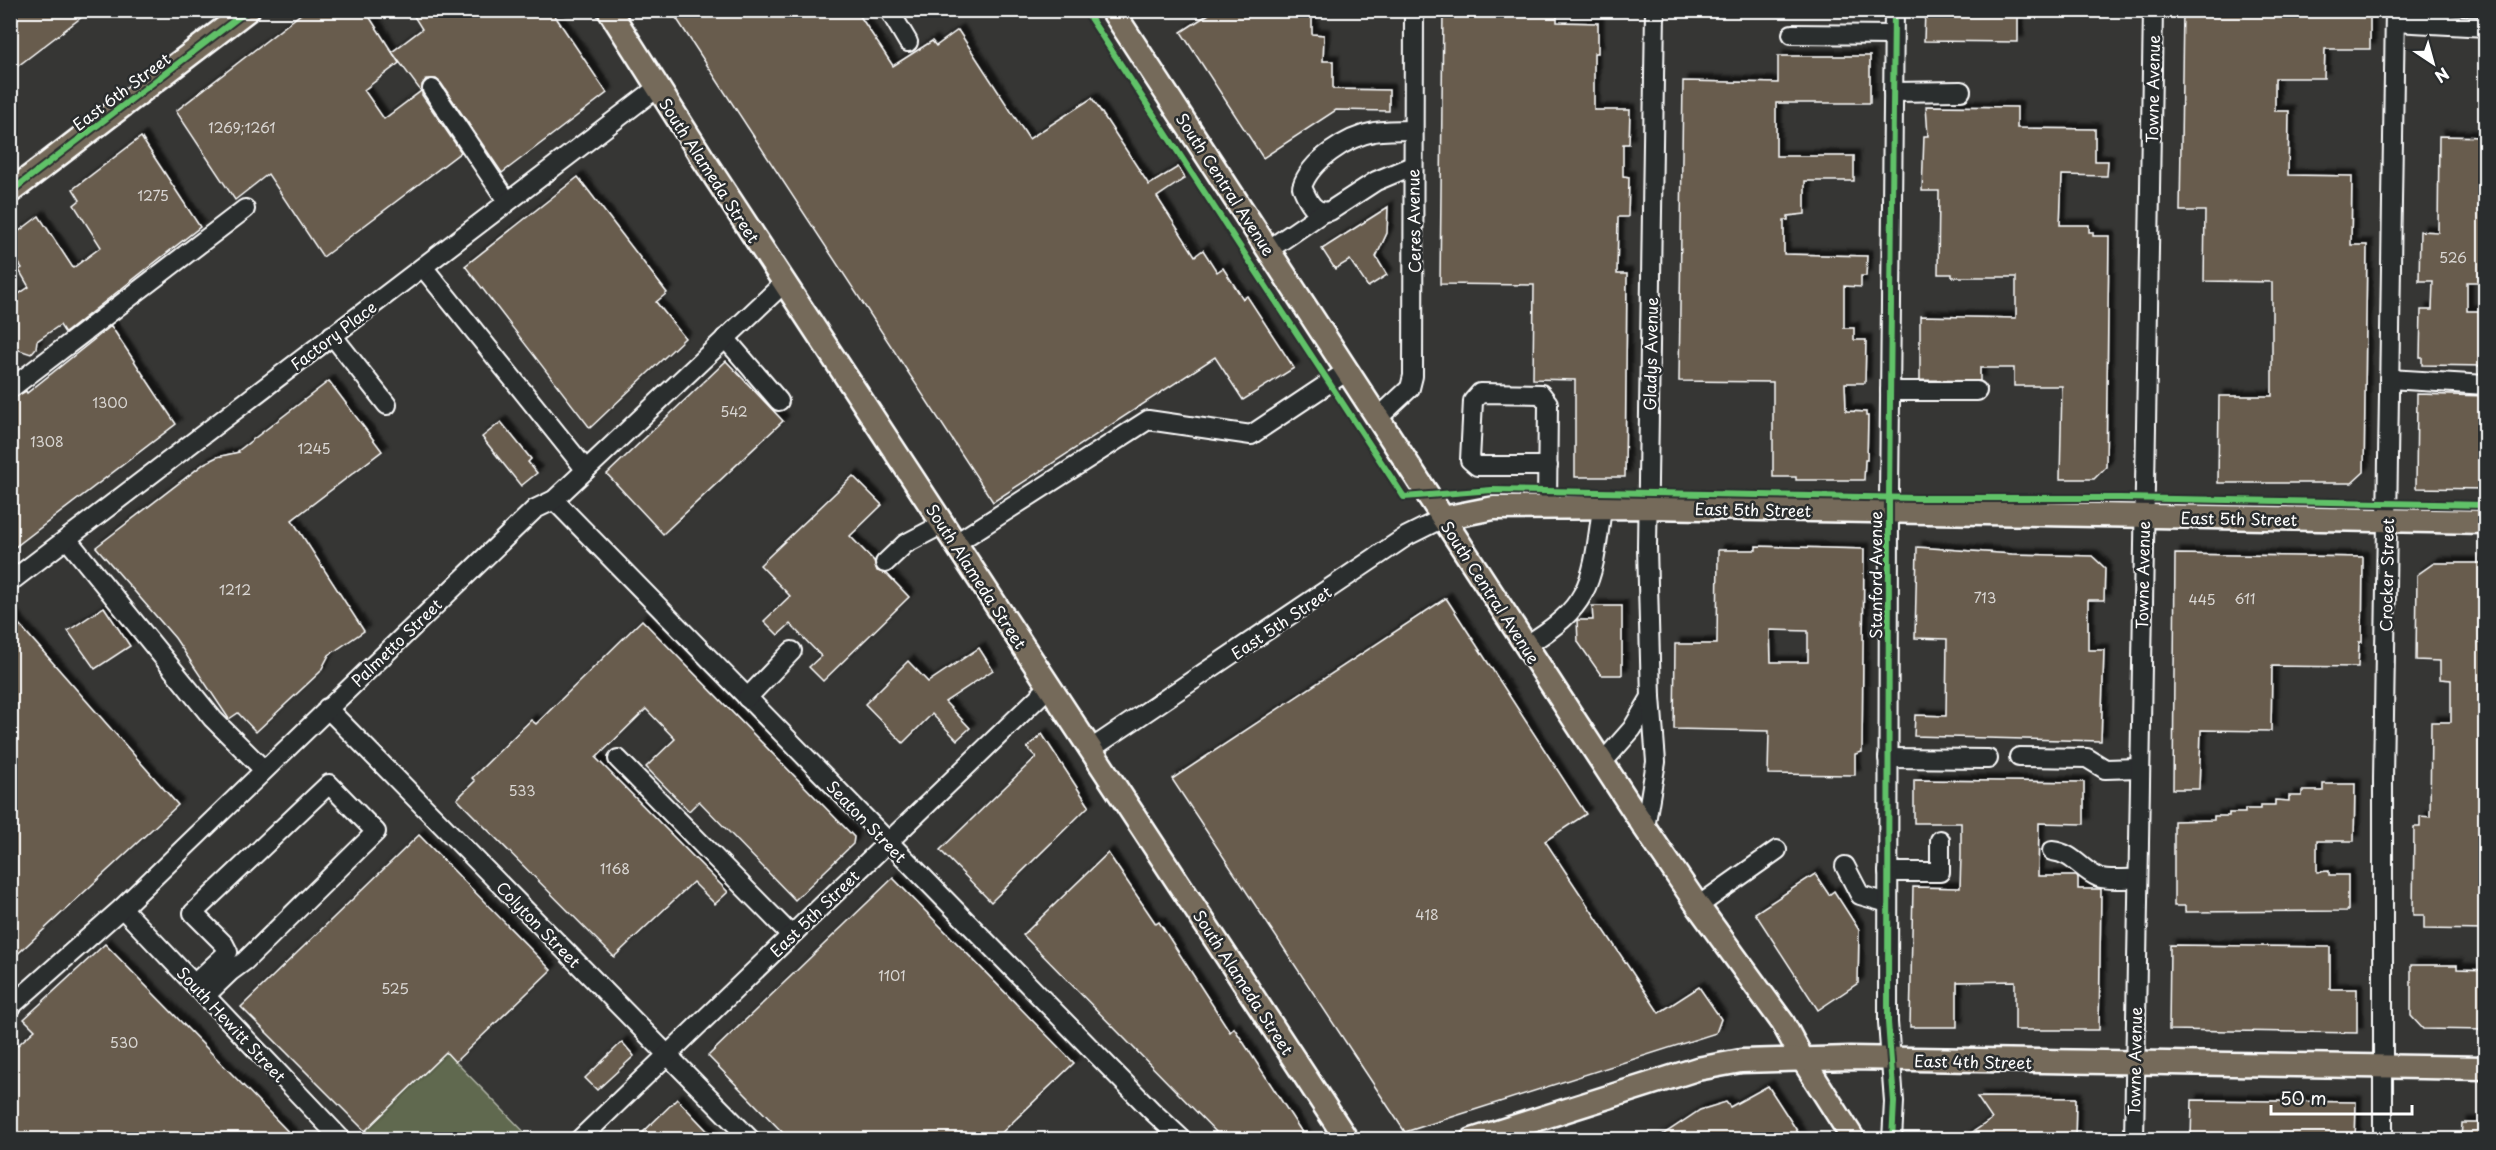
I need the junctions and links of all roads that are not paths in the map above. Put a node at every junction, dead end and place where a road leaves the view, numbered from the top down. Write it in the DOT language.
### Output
graph roads {
  1 [pos="248,10"];
  2 [pos="609,10"];
  3 [pos="889,10"];
  4 [pos="1112,10"];
  5 [pos="1414,10"];
  6 [pos="1655,10"];
  7 [pos="1894,10"];
  8 [pos="2153,10"];
  9 [pos="2395,16"];
  10 [pos="2486,27"];
  11 [pos="1792,34"];
  12 [pos="1893,35"];
  13 [pos="908,42"];
  14 [pos="657,88"];
  15 [pos="432,89"];
  16 [pos="1893,92"];
  17 [pos="1961,92"];
  18 [pos="1412,129"];
  19 [pos="1412,166"];
  20 [pos="10,192"];
  21 [pos="507,201"];
  22 [pos="244,209"];
  23 [pos="1322,213"];
  24 [pos="1268,250"];
  25 [pos="423,267"];
  26 [pos="784,283"];
  27 [pos="332,335"];
  28 [pos="725,338"];
  29 [pos="1347,371"];
  30 [pos="2389,379"];
  31 [pos="2486,385"];
  32 [pos="10,389"];
  33 [pos="1890,391"];
  34 [pos="1977,391"];
  35 [pos="779,401"];
  36 [pos="387,405"];
  37 [pos="1378,418"];
  38 [pos="1548,466"];
  39 [pos="586,470"];
  40 [pos="554,500"];
  41 [pos="1602,507"];
  42 [pos="1648,507"];
  43 [pos="1547,508"];
  44 [pos="1889,511"];
  45 [pos="2143,516"];
  46 [pos="1443,518"];
  47 [pos="2387,520"];
  48 [pos="2486,522"];
  49 [pos="943,524"];
  50 [pos="67,539"];
  51 [pos="956,543"];
  52 [pos="885,563"];
  53 [pos="10,582"];
  54 [pos="1526,646"];
  55 [pos="792,651"];
  56 [pos="1050,686"];
  57 [pos="747,698"];
  58 [pos="1651,698"];
  59 [pos="327,708"];
  60 [pos="1091,749"];
  61 [pos="2019,757"];
  62 [pos="1888,758"];
  63 [pos="618,759"];
  64 [pos="1988,759"];
  65 [pos="1602,763"];
  66 [pos="2139,768"];
  67 [pos="264,770"];
  68 [pos="1645,828"];
  69 [pos="1940,840"];
  70 [pos="888,842"];
  71 [pos="1777,850"];
  72 [pos="2052,851"];
  73 [pos="1845,866"];
  74 [pos="1888,872"];
  75 [pos="2137,879"];
  76 [pos="1888,903"];
  77 [pos="1698,906"];
  78 [pos="122,908"];
  79 [pos="791,935"];
  80 [pos="200,990"];
  81 [pos="10,1007"];
  82 [pos="667,1054"];
  83 [pos="1803,1060"];
  84 [pos="1892,1060"];
  85 [pos="2133,1063"];
  86 [pos="2382,1066"];
  87 [pos="2486,1068"];
  88 [pos="342,1140"];
  89 [pos="579,1140"];
  90 [pos="751,1140"];
  91 [pos="1183,1140"];
  92 [pos="1347,1140"];
  93 [pos="1473,1140"];
  94 [pos="1854,1140"];
  95 [pos="1892,1140"];
  96 [pos="2134,1140"];
  97 [pos="2383,1140"];
  1 -- 20 [label="main road, East 6th Street"];
  2 -- 14 [label="main road, South Alameda Street"];
  3 -- 13 [label="street"];
  4 -- 24 [label="main road, South Central Avenue"];
  5 -- 18 [label="street, Ceres Avenue"];
  6 -- 42 [label="street, Gladys Avenue"];
  7 -- 12 [label="street, Stanford Avenue"];
  8 -- 45 [label="street, Towne Avenue"];
  9 -- 10 [label="street"];
  9 -- 30 [label="street, Crocker Street"];
  11 -- 12 [label="street"];
  12 -- 16 [label="street, Stanford Avenue"];
  14 -- 21 [label="street, Factory Place"];
  14 -- 26 [label="main road, South Alameda Street"];
  15 -- 21 [label="street"];
  16 -- 17 [label="street"];
  16 -- 33 [label="street, Stanford Avenue"];
  18 -- 19 [label="street, Ceres Avenue"];
  18 -- 23 [label="street"];
  19 -- 23 [label="street"];
  19 -- 37 [label="street, Ceres Avenue"];
  21 -- 25 [label="street, Factory Place"];
  22 -- 32 [label="street"];
  23 -- 24 [label="street"];
  24 -- 29 [label="main road, South Central Avenue"];
  25 -- 27 [label="street, Factory Place"];
  25 -- 39 [label="street"];
  26 -- 28 [label="street, Palmetto Street"];
  26 -- 49 [label="main road, South Alameda Street"];
  27 -- 36 [label="street"];
  27 -- 50 [label="street, Factory Place"];
  28 -- 35 [label="street"];
  28 -- 39 [label="street, Palmetto Street"];
  29 -- 37 [label="main road, South Central Avenue"];
  29 -- 51 [label="street"];
  30 -- 31 [label="street"];
  30 -- 47 [label="street, Crocker Street"];
  33 -- 34 [label="street"];
  33 -- 44 [label="street, Stanford Avenue"];
  37 -- 46 [label="main road, South Central Avenue"];
  38 -- 38 [label="street"];
  38 -- 43 [label="street"];
  39 -- 40 [label="street, Palmetto Street"];
  40 -- 57 [label="street, Seaton Street"];
  40 -- 59 [label="street, Palmetto Street"];
  41 -- 42 [label="main road, East 5th Street"];
  41 -- 43 [label="main road, East 5th Street"];
  41 -- 54 [label="street"];
  42 -- 44 [label="main road, East 5th Street"];
  42 -- 58 [label="street, Gladys Avenue"];
  43 -- 46 [label="main road, East 5th Street"];
  44 -- 45 [label="main road, East 5th Street"];
  44 -- 62 [label="street, Stanford Avenue"];
  45 -- 47 [label="main road, East 5th Street"];
  45 -- 66 [label="street, Towne Avenue"];
  46 -- 54 [label="main road, South Central Avenue"];
  46 -- 60 [label="street, East 5th Street"];
  47 -- 48 [label="main road, East 5th Street"];
  47 -- 86 [label="street, Crocker Street"];
  49 -- 51 [label="main road, South Alameda Street"];
  49 -- 52 [label="street"];
  50 -- 53 [label="street, Factory Place"];
  50 -- 67 [label="street"];
  51 -- 56 [label="main road, South Alameda Street"];
  54 -- 65 [label="main road, South Central Avenue"];
  55 -- 57 [label="street"];
  56 -- 60 [label="main road, South Alameda Street"];
  56 -- 70 [label="street, East 5th Street"];
  57 -- 70 [label="street, Seaton Street"];
  58 -- 65 [label="street"];
  58 -- 68 [label="street, Gladys Avenue"];
  59 -- 67 [label="street, Palmetto Street"];
  59 -- 82 [label="street, Colyton Street"];
  60 -- 92 [label="main road, South Alameda Street"];
  61 -- 66 [label="street"];
  62 -- 64 [label="street"];
  62 -- 74 [label="street, Stanford Avenue"];
  63 -- 79 [label="street"];
  65 -- 68 [label="main road, South Central Avenue"];
  66 -- 75 [label="street, Towne Avenue"];
  67 -- 78 [label="street, Palmetto Street"];
  68 -- 77 [label="main road, South Central Avenue"];
  69 -- 74 [label="street"];
  70 -- 79 [label="street, East 5th Street"];
  70 -- 91 [label="street, Seaton Street"];
  71 -- 77 [label="street"];
  72 -- 75 [label="street"];
  73 -- 76 [label="street"];
  74 -- 76 [label="street, Stanford Avenue"];
  75 -- 85 [label="street, Towne Avenue"];
  76 -- 84 [label="street, Stanford Avenue"];
  77 -- 83 [label="main road, South Central Avenue"];
  78 -- 80 [label="street, South Hewitt Street"];
  78 -- 81 [label="street, Palmetto Street"];
  79 -- 82 [label="street, East 5th Street"];
  80 -- 80 [label="street"];
  80 -- 88 [label="street, South Hewitt Street"];
  82 -- 89 [label="street, East 5th Street"];
  82 -- 90 [label="street, Colyton Street"];
  83 -- 84 [label="main road, East 4th Street"];
  83 -- 93 [label="main road, East 4th Street"];
  83 -- 94 [label="main road, South Central Avenue"];
  84 -- 85 [label="main road, East 4th Street"];
  84 -- 95 [label="street, Stanford Avenue"];
  85 -- 86 [label="main road, East 4th Street"];
  85 -- 96 [label="street, Towne Avenue"];
  86 -- 87 [label="main road, East 4th Street"];
  86 -- 97 [label="street, Crocker Street"];
}
